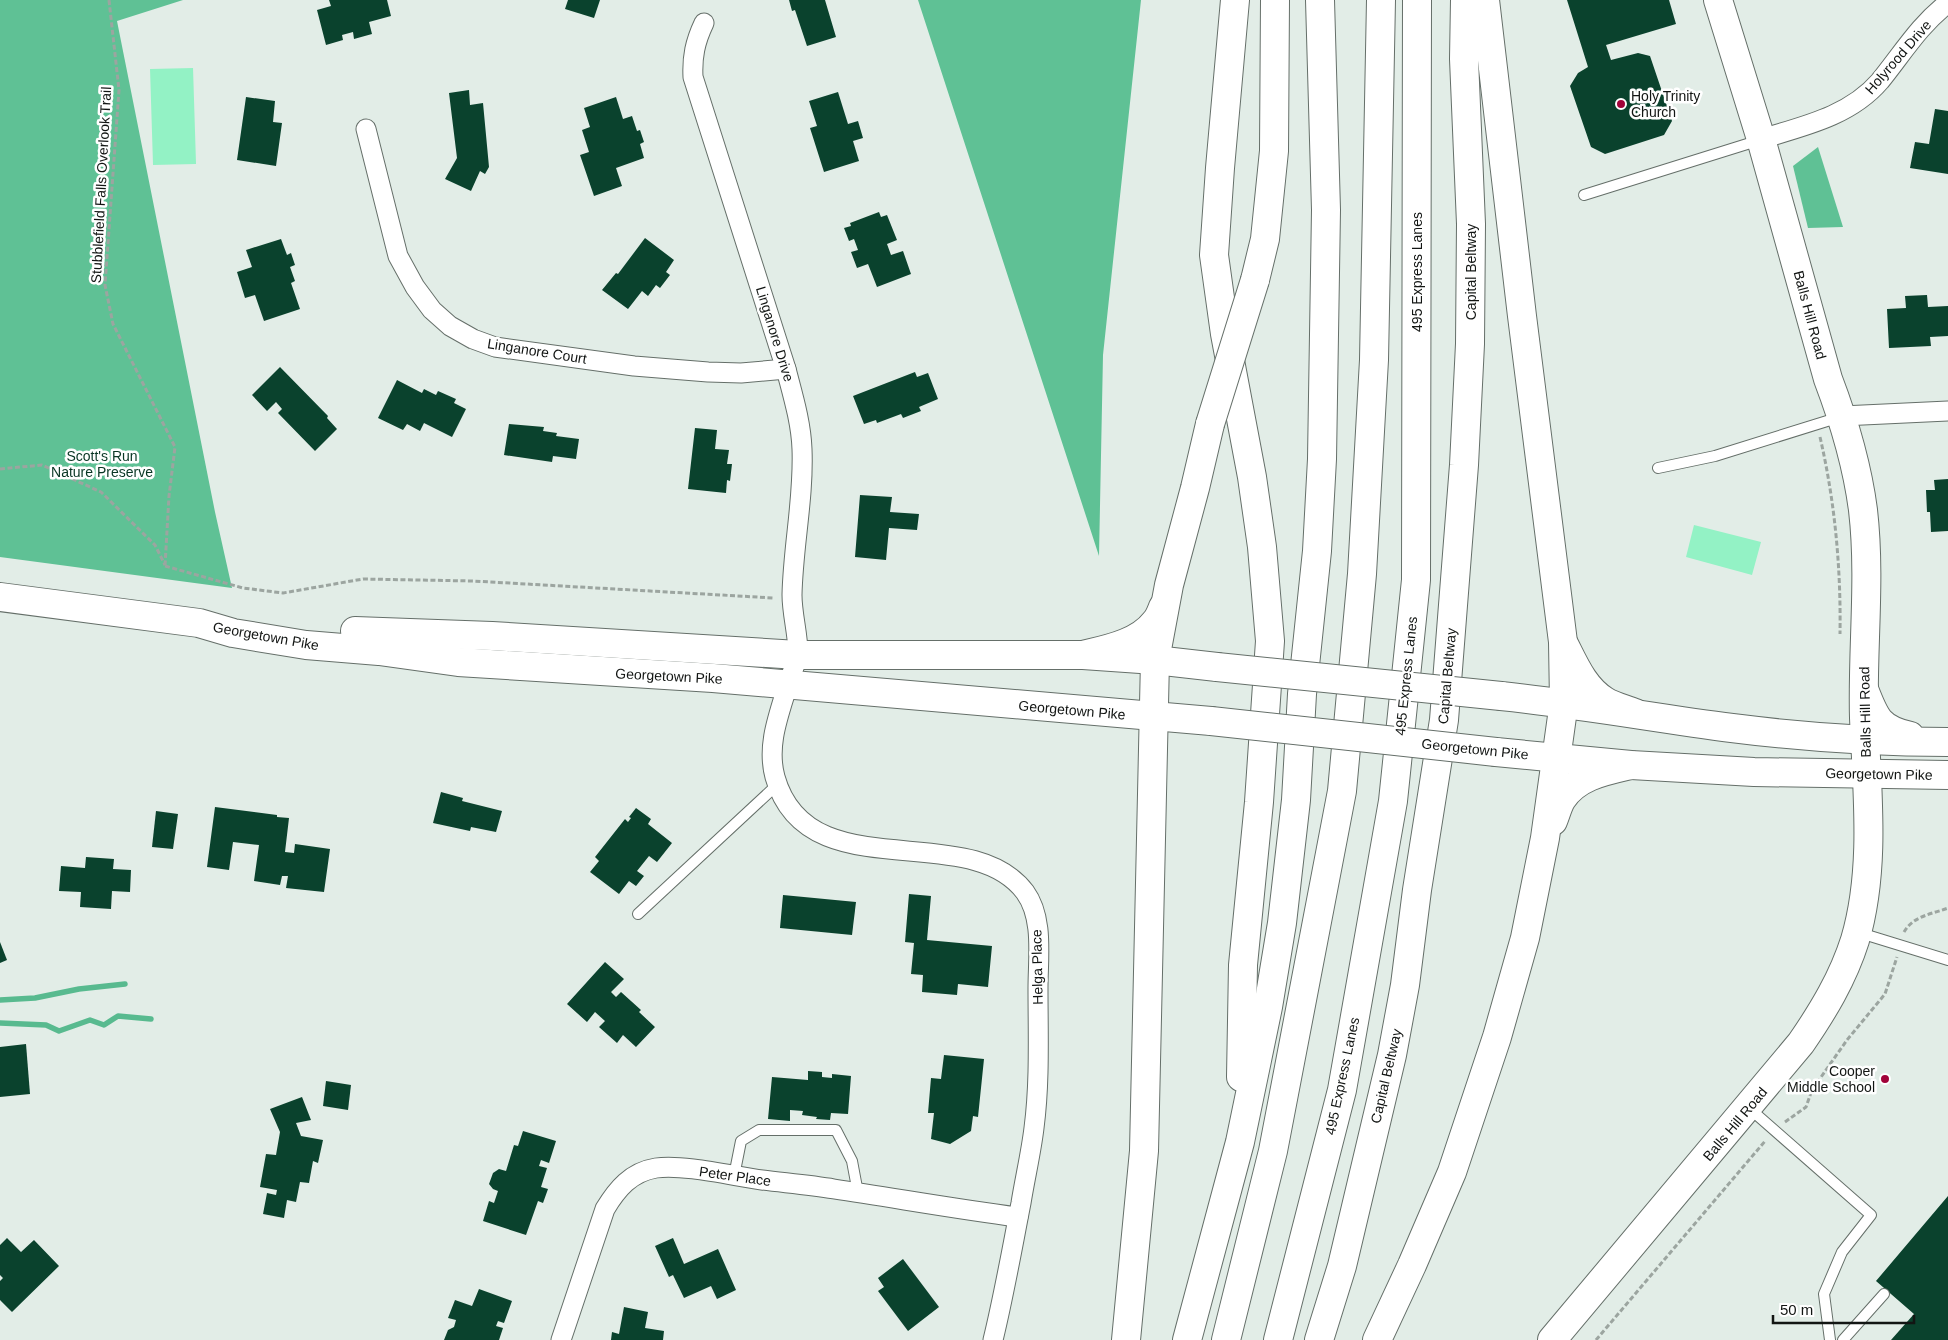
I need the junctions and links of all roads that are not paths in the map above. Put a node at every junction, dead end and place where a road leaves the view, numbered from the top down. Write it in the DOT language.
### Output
graph roads {
  1 [pos="1235,0"];
  2 [pos="1275,0"];
  3 [pos="1320,0"];
  4 [pos="1382,0"];
  5 [pos="1418,0"];
  6 [pos="1465,0"];
  7 [pos="1485,0"];
  8 [pos="1718,0"];
  9 [pos="1948,3"];
  10 [pos="704,24"];
  11 [pos="366,129"];
  12 [pos="1761,139"];
  13 [pos="1584,195"];
  14 [pos="786,370"];
  15 [pos="1948,411"];
  16 [pos="1830,420"];
  17 [pos="1658,468"];
  18 [pos="0,597"];
  19 [pos="1165,604"];
  20 [pos="199,623"];
  21 [pos="1563,642"];
  22 [pos="798,655"];
  23 [pos="1083,655"];
  24 [pos="1156,660"];
  25 [pos="788,685"];
  26 [pos="1864,689"];
  27 [pos="1564,702"];
  28 [pos="1634,713"];
  29 [pos="1154,717"];
  30 [pos="1866,740"];
  31 [pos="1942,742"];
  32 [pos="1556,758"];
  33 [pos="1630,765"];
  34 [pos="1867,774"];
  35 [pos="1948,775"];
  36 [pos="778,784"];
  37 [pos="1545,838"];
  38 [pos="638,914"];
  39 [pos="1856,932"];
  40 [pos="1948,960"];
  41 [pos="1748,1107"];
  42 [pos="1240,1142"];
  43 [pos="734,1176"];
  44 [pos="858,1193"];
  45 [pos="1018,1217"];
  46 [pos="1884,1294"];
  47 [pos="561,1340"];
  48 [pos="993,1340"];
  49 [pos="1126,1340"];
  50 [pos="1186,1340"];
  51 [pos="1226,1340"];
  52 [pos="1278,1340"];
  53 [pos="1319,1340"];
  54 [pos="1377,1340"];
  55 [pos="1552,1340"];
  56 [pos="1830,1340"];
  57 [pos="1843,1340"];
  1 -- 42 [label="main road"];
  2 -- 19 [label="main road, bridge"];
  3 -- 42 [label="main road"];
  4 -- 51 [label="main road"];
  5 -- 52 [label="main road, 495 Express Lanes"];
  6 -- 53 [label="main road, Capital Beltway"];
  7 -- 21 [label="main road"];
  8 -- 12 [label="main road, Balls Hill Road"];
  9 -- 12 [label="street, Holyrood Drive"];
  10 -- 14 [label="street, Linganore Drive"];
  11 -- 14 [label="street, Linganore Court"];
  12 -- 13 [label="lane"];
  12 -- 16 [label="main road, Balls Hill Road"];
  14 -- 22 [label="street, Linganore Drive"];
  15 -- 16 [label="street"];
  16 -- 17 [label="lane"];
  16 -- 26 [label="main road, Balls Hill Road"];
  18 -- 20 [label="main road, Georgetown Pike"];
  19 -- 23 [label="main road"];
  19 -- 24 [label="main road"];
  20 -- 22 [label="main road, Georgetown Pike"];
  20 -- 25 [label="main road, Georgetown Pike"];
  21 -- 27 [label="main road"];
  21 -- 28 [label="main road"];
  22 -- 23 [label="main road, Georgetown Pike"];
  22 -- 25 [label="street, Helga Place"];
  23 -- 24 [label="main road, Georgetown Pike"];
  24 -- 27 [label="main road, Georgetown Pike, bridge"];
  24 -- 29 [label="main road"];
  25 -- 29 [label="main road, Georgetown Pike"];
  25 -- 36 [label="street, Helga Place"];
  26 -- 30 [label="main road, Balls Hill Road"];
  26 -- 31 [label="main road"];
  27 -- 28 [label="main road, Georgetown Pike"];
  27 -- 32 [label="main road"];
  28 -- 30 [label="main road, Georgetown Pike"];
  29 -- 32 [label="main road, Georgetown Pike, bridge"];
  29 -- 49 [label="main road"];
  30 -- 31 [label="main road, Georgetown Pike"];
  30 -- 34 [label="main road, Balls Hill Road"];
  32 -- 33 [label="main road, Georgetown Pike"];
  32 -- 37 [label="main road"];
  33 -- 34 [label="main road, Georgetown Pike"];
  33 -- 37 [label="main road"];
  34 -- 35 [label="main road, Georgetown Pike"];
  34 -- 39 [label="main road, Balls Hill Road"];
  36 -- 38 [label="lane"];
  36 -- 45 [label="street, Helga Place"];
  37 -- 54 [label="main road"];
  39 -- 40 [label="lane"];
  39 -- 41 [label="main road, Balls Hill Road"];
  41 -- 55 [label="main road, Balls Hill Road"];
  41 -- 56 [label="lane"];
  42 -- 50 [label="main road"];
  43 -- 44 [label="street, Peter Place"];
  43 -- 44 [label="lane"];
  43 -- 47 [label="street, Peter Place"];
  44 -- 45 [label="street, Peter Place"];
  45 -- 48 [label="street, Helga Place"];
  46 -- 57 [label="lane"];
}
